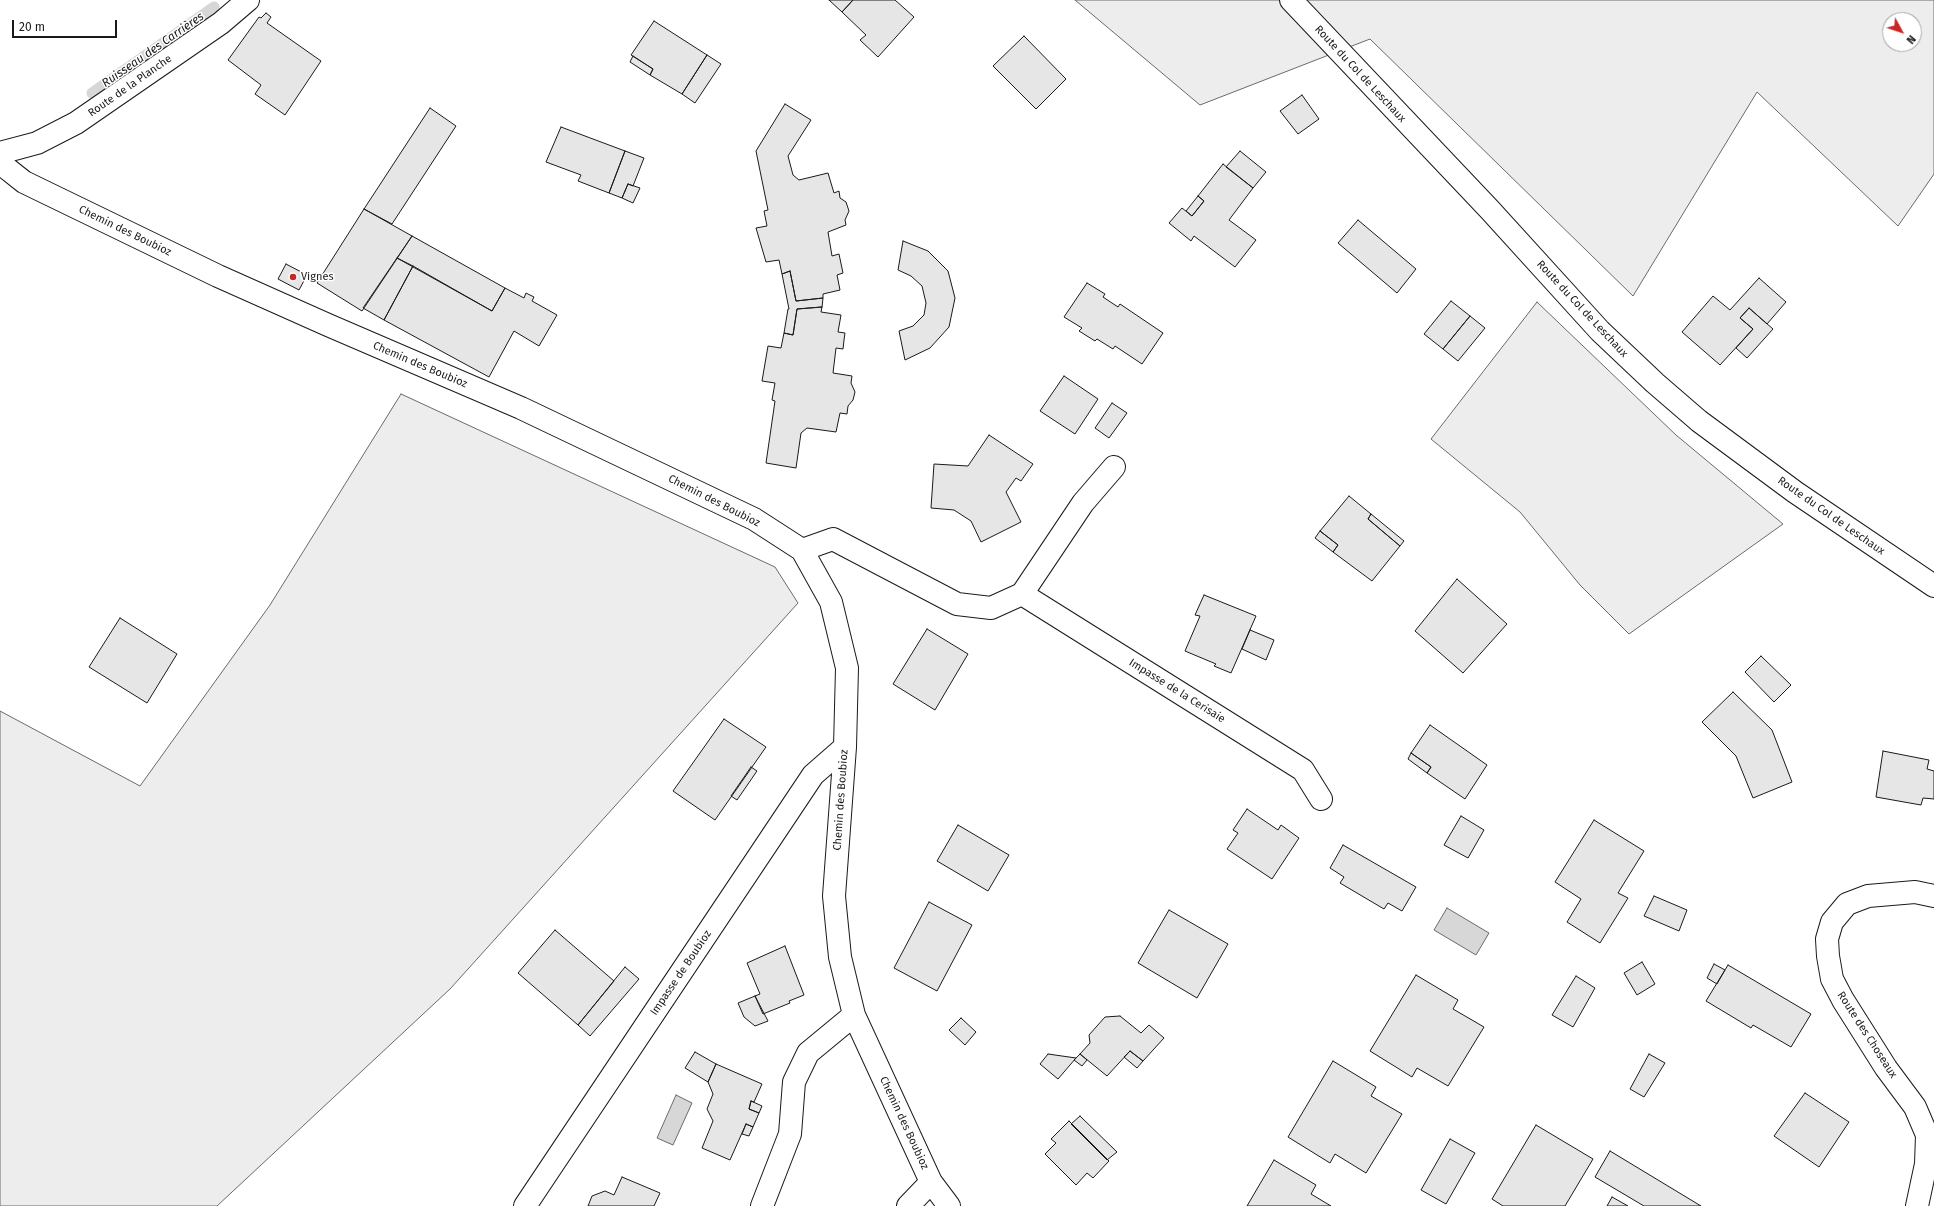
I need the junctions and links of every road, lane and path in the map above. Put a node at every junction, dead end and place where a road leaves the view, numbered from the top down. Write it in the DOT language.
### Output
graph roads {
  1 [pos="248,0"];
  2 [pos="1291,0"];
  3 [pos="0,153"];
  4 [pos="0,163"];
  5 [pos="1114,467"];
  6 [pos="802,550"];
  7 [pos="1934,586"];
  8 [pos="1022,594"];
  9 [pos="845,747"];
  10 [pos="1321,799"];
  11 [pos="1934,896"];
  12 [pos="854,1015"];
  13 [pos="931,1182"];
  14 [pos="525,1206"];
  15 [pos="762,1206"];
  16 [pos="908,1206"];
  17 [pos="949,1206"];
  18 [pos="1918,1206"];
  1 -- 3 [label="street, Route de la Planche"];
  2 -- 7 [label="street, Route du Col de Leschaux"];
  4 -- 6 [label="street, Chemin des Boubioz"];
  5 -- 8 [label="street"];
  6 -- 8 [label="street"];
  6 -- 9 [label="street, Chemin des Boubioz"];
  8 -- 10 [label="street, Impasse de la Cerisaie"];
  9 -- 12 [label="street, Chemin des Boubioz"];
  9 -- 14 [label="street, Impasse de Boubioz"];
  11 -- 18 [label="street, Route des Choseaux"];
  12 -- 13 [label="street, Chemin des Boubioz"];
  12 -- 15 [label="street"];
  13 -- 16 [label="street"];
  13 -- 17 [label="street, Chemin des Boubioz"];
}
